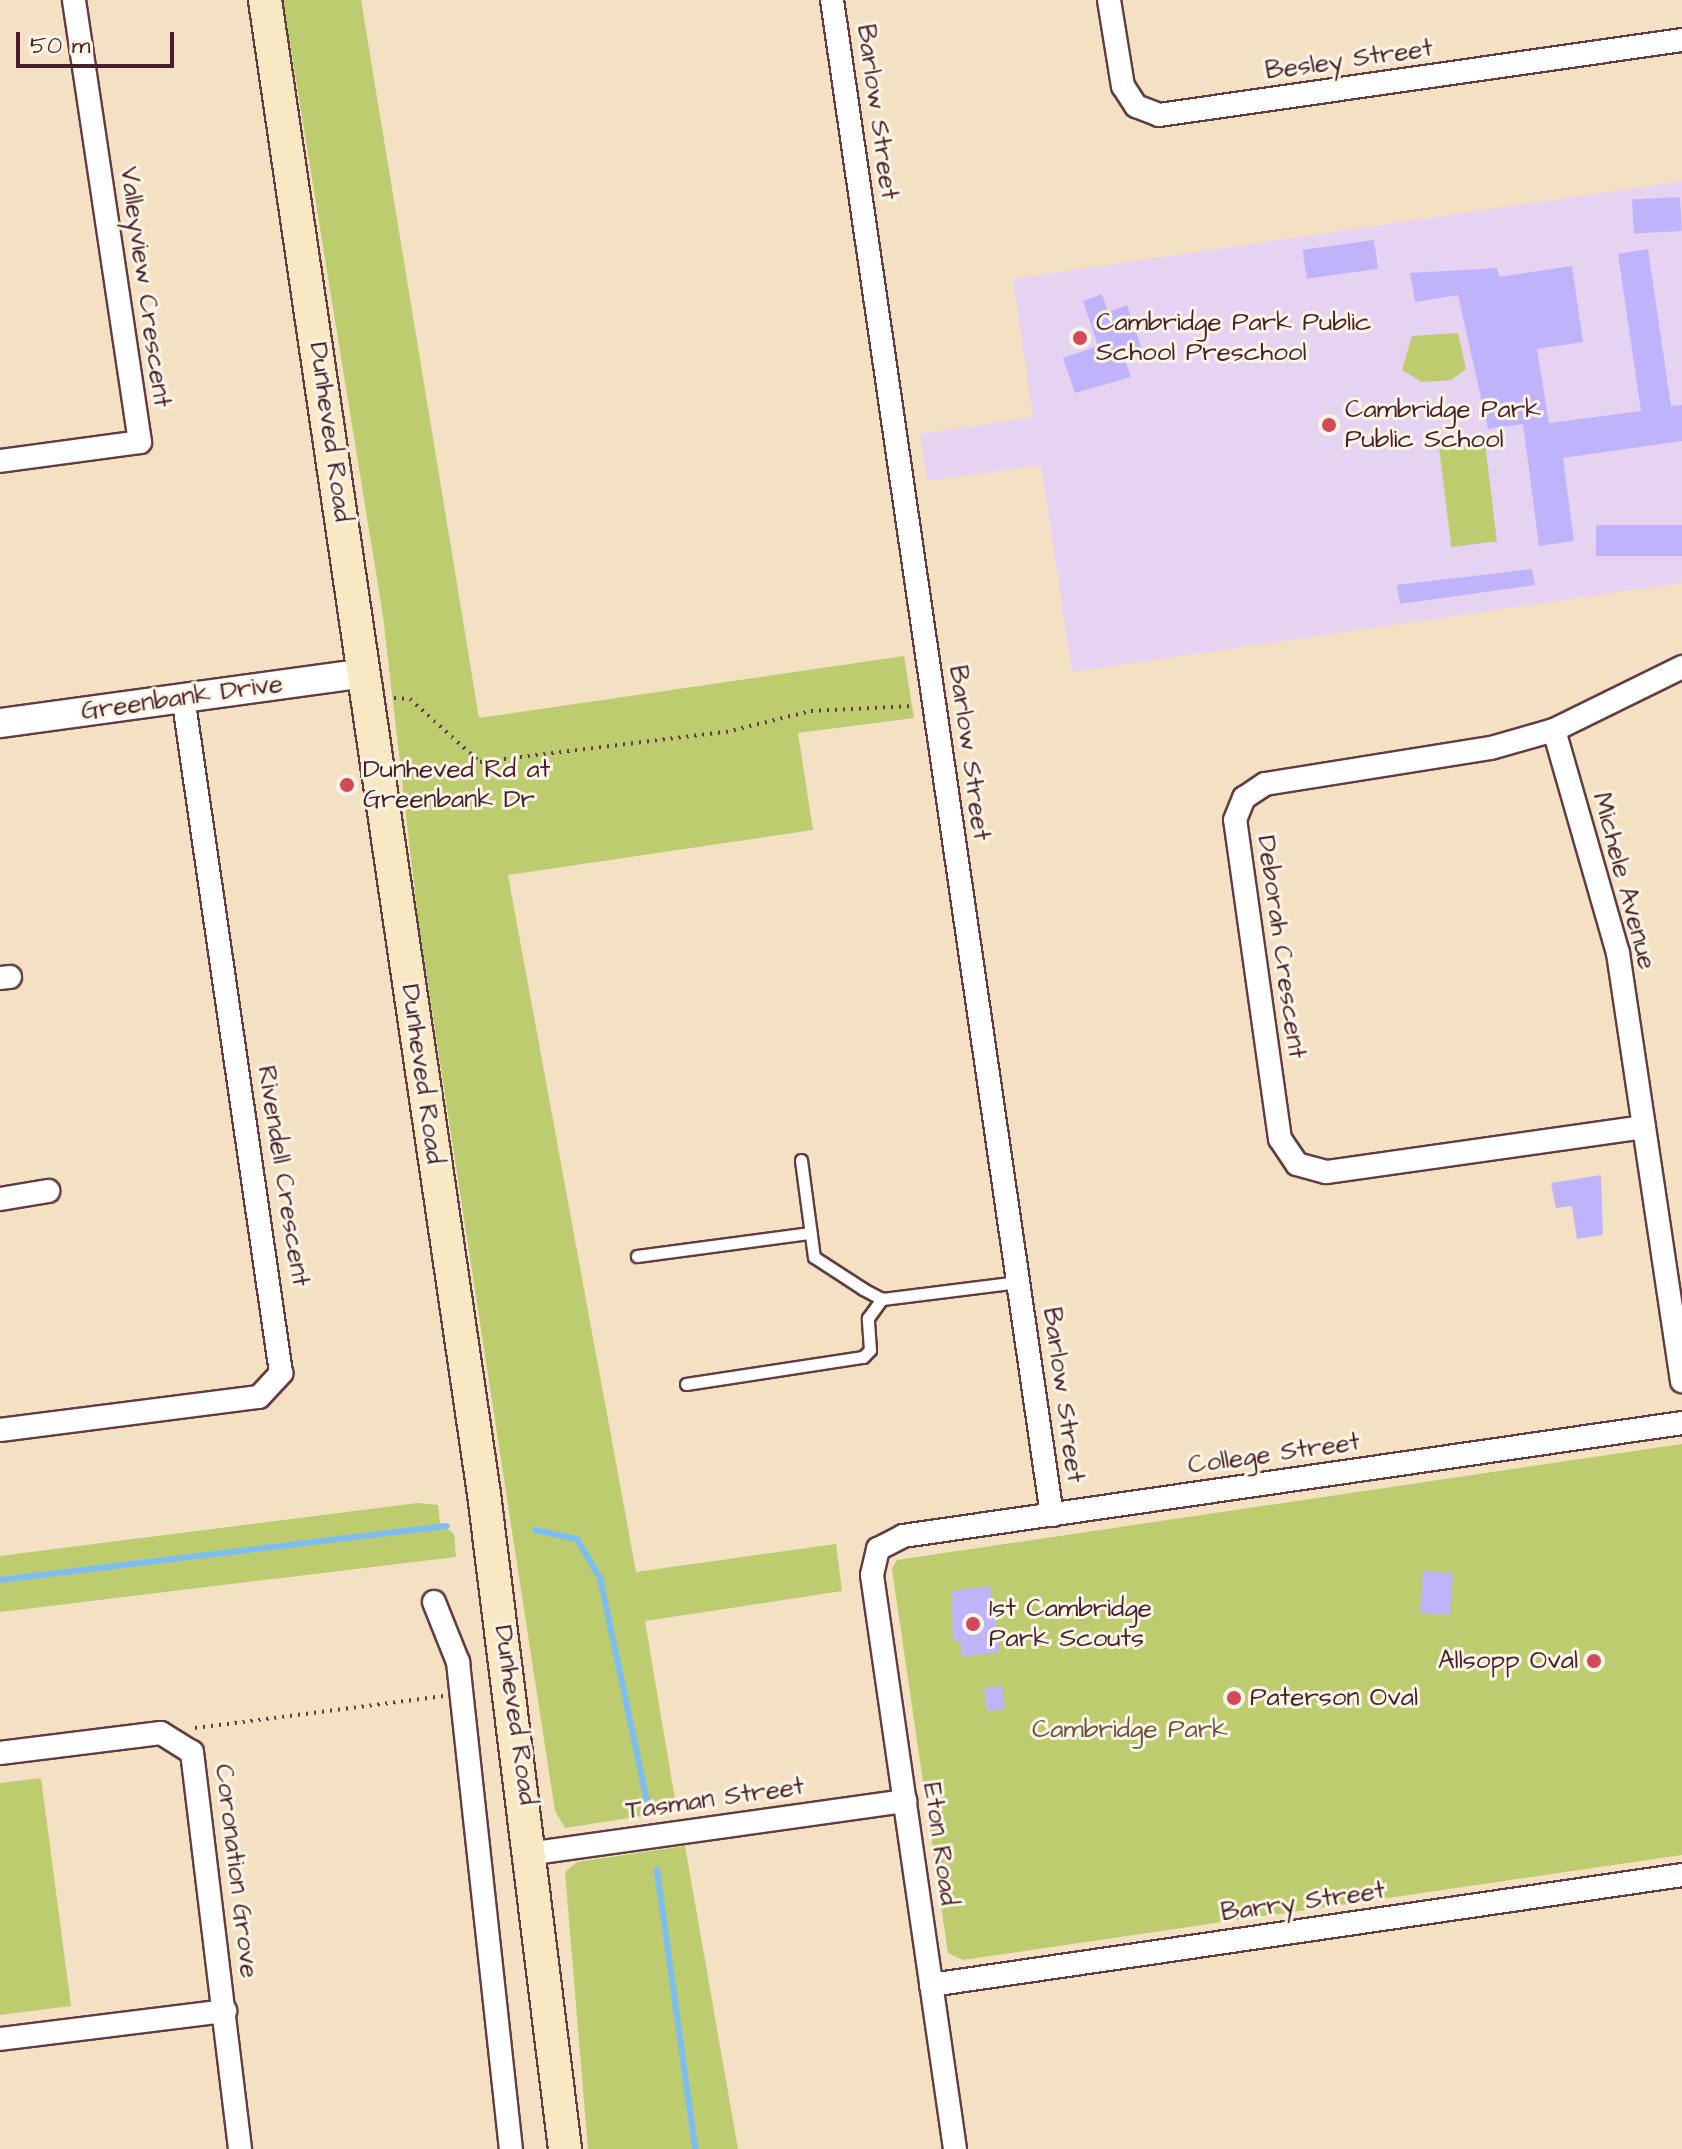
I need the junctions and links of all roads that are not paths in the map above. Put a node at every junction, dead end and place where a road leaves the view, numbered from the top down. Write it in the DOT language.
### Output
graph roads {
  1 [pos="74,0"];
  2 [pos="265,0"];
  3 [pos="832,0"];
  4 [pos="1109,0"];
  5 [pos="1682,40"];
  6 [pos="0,461"];
  7 [pos="1682,667"];
  8 [pos="364,673"];
  9 [pos="183,696"];
  10 [pos="0,723"];
  11 [pos="1554,730"];
  12 [pos="1644,1127"];
  13 [pos="801,1160"];
  14 [pos="48,1191"];
  15 [pos="0,1199"];
  16 [pos="810,1233"];
  17 [pos="637,1256"];
  18 [pos="1019,1282"];
  19 [pos="882,1299"];
  20 [pos="1682,1381"];
  21 [pos="686,1384"];
  22 [pos="1682,1423"];
  23 [pos="0,1430"];
  24 [pos="1052,1515"];
  25 [pos="878,1549"];
  26 [pos="434,1602"];
  27 [pos="0,1753"];
  28 [pos="905,1801"];
  29 [pos="534,1853"];
  30 [pos="1682,1875"];
  31 [pos="931,1985"];
  32 [pos="225,2011"];
  33 [pos="0,2039"];
  34 [pos="240,2149"];
  35 [pos="511,2149"];
  36 [pos="565,2149"];
  37 [pos="955,2149"];
  1 -- 6 [label="street, Valleyview Crescent"];
  2 -- 8 [label="main road, Dunheved Road"];
  3 -- 18 [label="street, Barlow Street"];
  4 -- 5 [label="street, Besley Street"];
  7 -- 11 [label="street, Deborah Crescent"];
  8 -- 9 [label="street, Greenbank Drive"];
  8 -- 29 [label="main road, Dunheved Road"];
  9 -- 10 [label="street, Greenbank Drive"];
  9 -- 23 [label="street, Rivendell Crescent"];
  11 -- 12 [label="street, Michele Avenue"];
  11 -- 12 [label="street, Deborah Crescent"];
  12 -- 20 [label="street, Michele Avenue"];
  13 -- 16 [label="lane"];
  14 -- 15 [label="street"];
  16 -- 17 [label="lane"];
  16 -- 19 [label="lane"];
  18 -- 19 [label="lane"];
  18 -- 24 [label="street, Barlow Street"];
  19 -- 21 [label="lane"];
  22 -- 24 [label="street, College Street"];
  24 -- 25 [label="street, College Street"];
  25 -- 28 [label="street, Eton Road"];
  26 -- 35 [label="street, Dunheved Road"];
  27 -- 32 [label="street, Coronation Grove"];
  28 -- 29 [label="street, Tasman Street"];
  28 -- 31 [label="street, Eton Road"];
  29 -- 36 [label="main road, Dunheved Road"];
  30 -- 31 [label="street, Barry Street"];
  31 -- 37 [label="street, Eton Road"];
  32 -- 33 [label="street"];
  32 -- 34 [label="street, Coronation Grove"];
}
